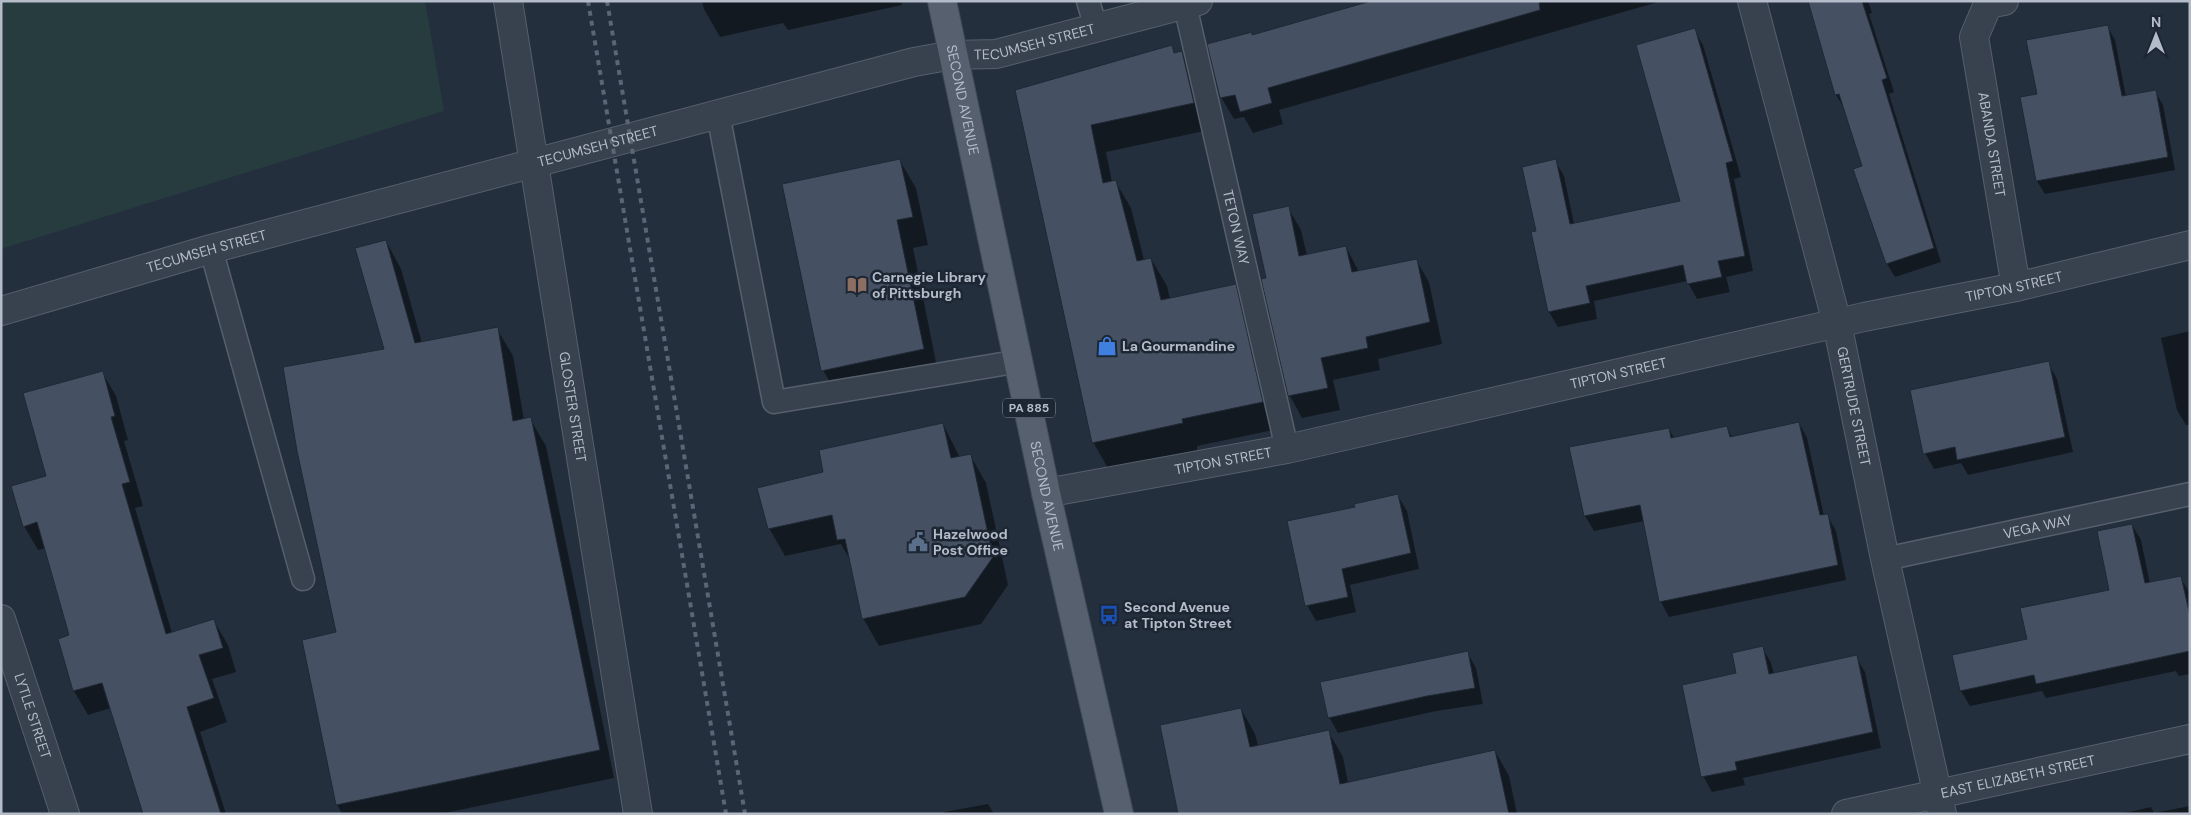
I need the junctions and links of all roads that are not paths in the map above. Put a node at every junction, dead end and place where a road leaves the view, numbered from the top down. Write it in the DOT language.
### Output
graph roads {
  1 [pos="508,1"];
  2 [pos="942,1"];
  3 [pos="1088,1"];
  4 [pos="1752,1"];
  5 [pos="1192,3"];
  6 [pos="1996,3"];
  7 [pos="1096,28"];
  8 [pos="953,55"];
  9 [pos="718,114"];
  10 [pos="534,164"];
  11 [pos="2190,246"];
  12 [pos="212,250"];
  13 [pos="2016,286"];
  14 [pos="1,311"];
  15 [pos="1837,323"];
  16 [pos="1020,361"];
  17 [pos="1287,449"];
  18 [pos="1046,493"];
  19 [pos="2190,494"];
  20 [pos="1885,559"];
  21 [pos="303,579"];
  22 [pos="1,619"];
  23 [pos="2190,739"];
  24 [pos="1940,804"];
  25 [pos="65,814"];
  26 [pos="638,814"];
  27 [pos="1119,814"];
  28 [pos="1846,814"];
  1 -- 10 [label="street, GLOSTER STREET"];
  2 -- 8 [label="main road, SECOND AVENUE / PA 885"];
  3 -- 7 [label="lane"];
  4 -- 15 [label="street, GERTRUDE STREET"];
  5 -- 7 [label="street, TECUMSEH STREET"];
  5 -- 17 [label="lane, TETON WAY"];
  6 -- 13 [label="street, ABANDA STREET"];
  7 -- 8 [label="street, TECUMSEH STREET"];
  8 -- 9 [label="street, TECUMSEH STREET"];
  8 -- 16 [label="main road, SECOND AVENUE / PA 885"];
  9 -- 10 [label="street, TECUMSEH STREET"];
  9 -- 16 [label="lane"];
  10 -- 12 [label="street, TECUMSEH STREET"];
  10 -- 26 [label="street, GLOSTER STREET"];
  11 -- 13 [label="street, TIPTON STREET"];
  12 -- 14 [label="street, TECUMSEH STREET"];
  12 -- 21 [label="lane"];
  13 -- 15 [label="street, TIPTON STREET"];
  15 -- 17 [label="street, TIPTON STREET"];
  15 -- 20 [label="street, GERTRUDE STREET"];
  16 -- 18 [label="main road, SECOND AVENUE / PA 885"];
  17 -- 18 [label="street, TIPTON STREET"];
  18 -- 27 [label="main road, SECOND AVENUE / PA 885"];
  19 -- 20 [label="lane, VEGA WAY"];
  20 -- 24 [label="street, GERTRUDE STREET"];
  22 -- 25 [label="street, LYTLE STREET"];
  23 -- 24 [label="street, EAST ELIZABETH STREET"];
  24 -- 28 [label="street, EAST ELIZABETH STREET"];
}
